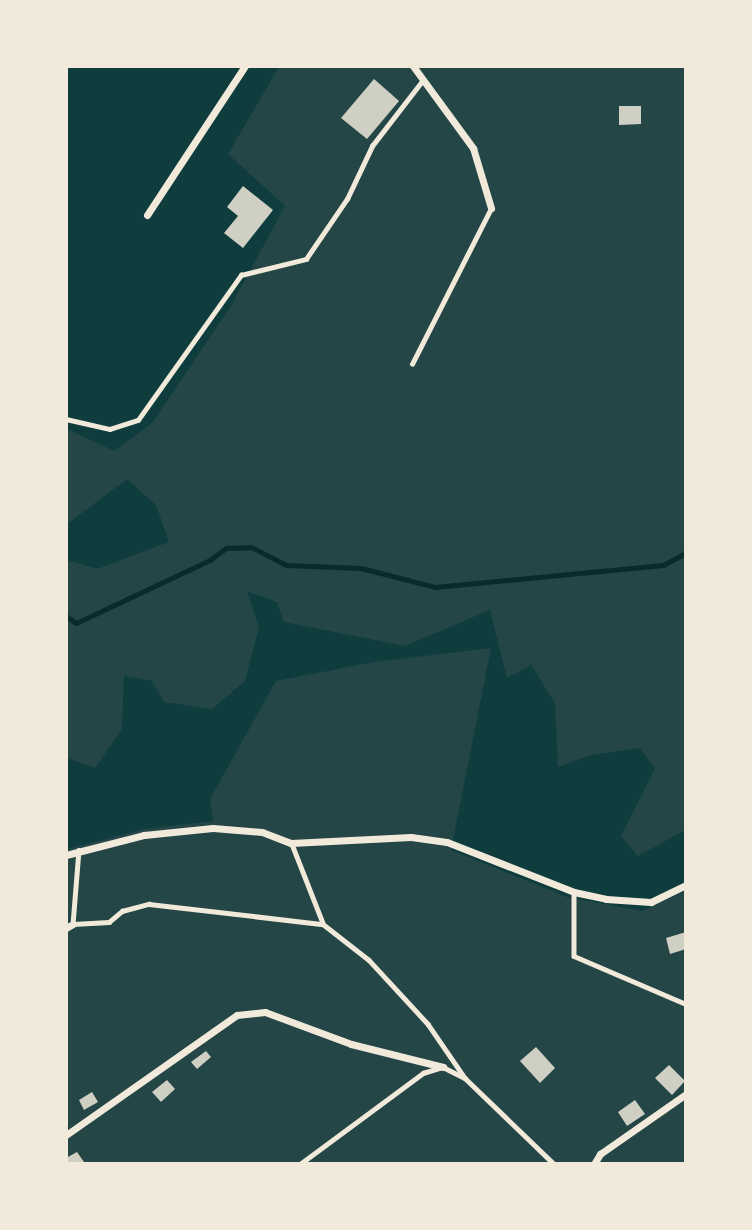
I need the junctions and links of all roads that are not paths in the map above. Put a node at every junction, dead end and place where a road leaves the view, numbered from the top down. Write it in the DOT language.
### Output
graph roads {
  1 [pos="245,66"];
  2 [pos="413,66"];
  3 [pos="423,80"];
  4 [pos="491,208"];
  5 [pos="147,215"];
  6 [pos="412,363"];
  7 [pos="66,419"];
  8 [pos="292,843"];
  9 [pos="79,850"];
  10 [pos="66,855"];
  11 [pos="685,885"];
  12 [pos="573,892"];
  13 [pos="323,924"];
  14 [pos="70,926"];
  15 [pos="685,1004"];
  16 [pos="443,1067"];
  17 [pos="466,1079"];
  18 [pos="685,1094"];
  19 [pos="66,1135"];
  20 [pos="300,1164"];
  21 [pos="554,1164"];
  22 [pos="594,1164"];
  1 -- 5 [label="street"];
  2 -- 3 [label="street"];
  3 -- 4 [label="street"];
  3 -- 7 [label="lane"];
  4 -- 6 [label="lane"];
  8 -- 9 [label="street"];
  8 -- 12 [label="street"];
  8 -- 13 [label="lane"];
  9 -- 10 [label="street"];
  9 -- 14 [label="lane"];
  11 -- 12 [label="street"];
  12 -- 15 [label="lane"];
  13 -- 14 [label="lane"];
  13 -- 17 [label="lane"];
  16 -- 17 [label="lane"];
  16 -- 19 [label="street"];
  16 -- 20 [label="lane"];
  17 -- 21 [label="lane"];
  18 -- 22 [label="street"];
}
